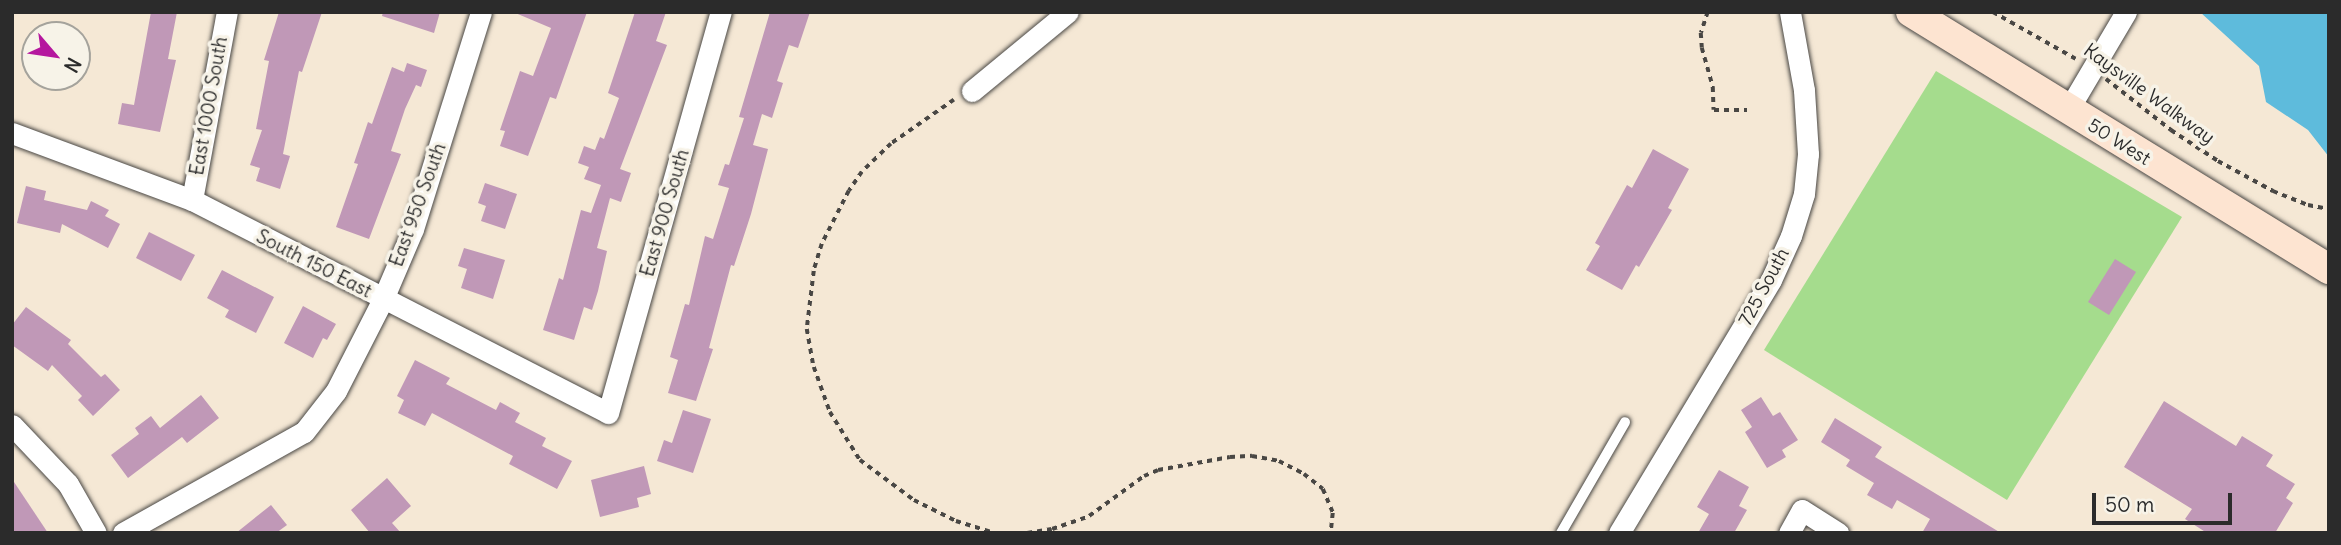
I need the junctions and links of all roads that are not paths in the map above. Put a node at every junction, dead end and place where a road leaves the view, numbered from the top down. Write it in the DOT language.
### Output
graph roads {
  1 [pos="227,12"];
  2 [pos="481,12"];
  3 [pos="721,12"];
  4 [pos="1068,12"];
  5 [pos="1790,12"];
  6 [pos="1911,12"];
  7 [pos="2126,12"];
  8 [pos="972,91"];
  9 [pos="2068,110"];
  10 [pos="12,133"];
  11 [pos="192,200"];
  12 [pos="2329,270"];
  13 [pos="383,299"];
  14 [pos="608,413"];
  15 [pos="1625,422"];
  16 [pos="12,425"];
  17 [pos="96,533"];
  18 [pos="123,533"];
  19 [pos="1561,533"];
  20 [pos="1619,533"];
  21 [pos="1789,533"];
  22 [pos="1838,533"];
  1 -- 11 [label="street, East 1000 South"];
  2 -- 13 [label="street, East 950 South"];
  3 -- 14 [label="street, East 900 South"];
  4 -- 8 [label="street"];
  5 -- 20 [label="street, 725 South"];
  6 -- 9 [label="street, 50 West"];
  7 -- 9 [label="street"];
  9 -- 12 [label="street, 50 West"];
  10 -- 11 [label="street, South 150 East"];
  11 -- 13 [label="street, South 150 East"];
  13 -- 14 [label="street, South 150 East"];
  13 -- 18 [label="street, East 950 South"];
  15 -- 19 [label="lane"];
  16 -- 17 [label="street"];
  21 -- 22 [label="street"];
}
